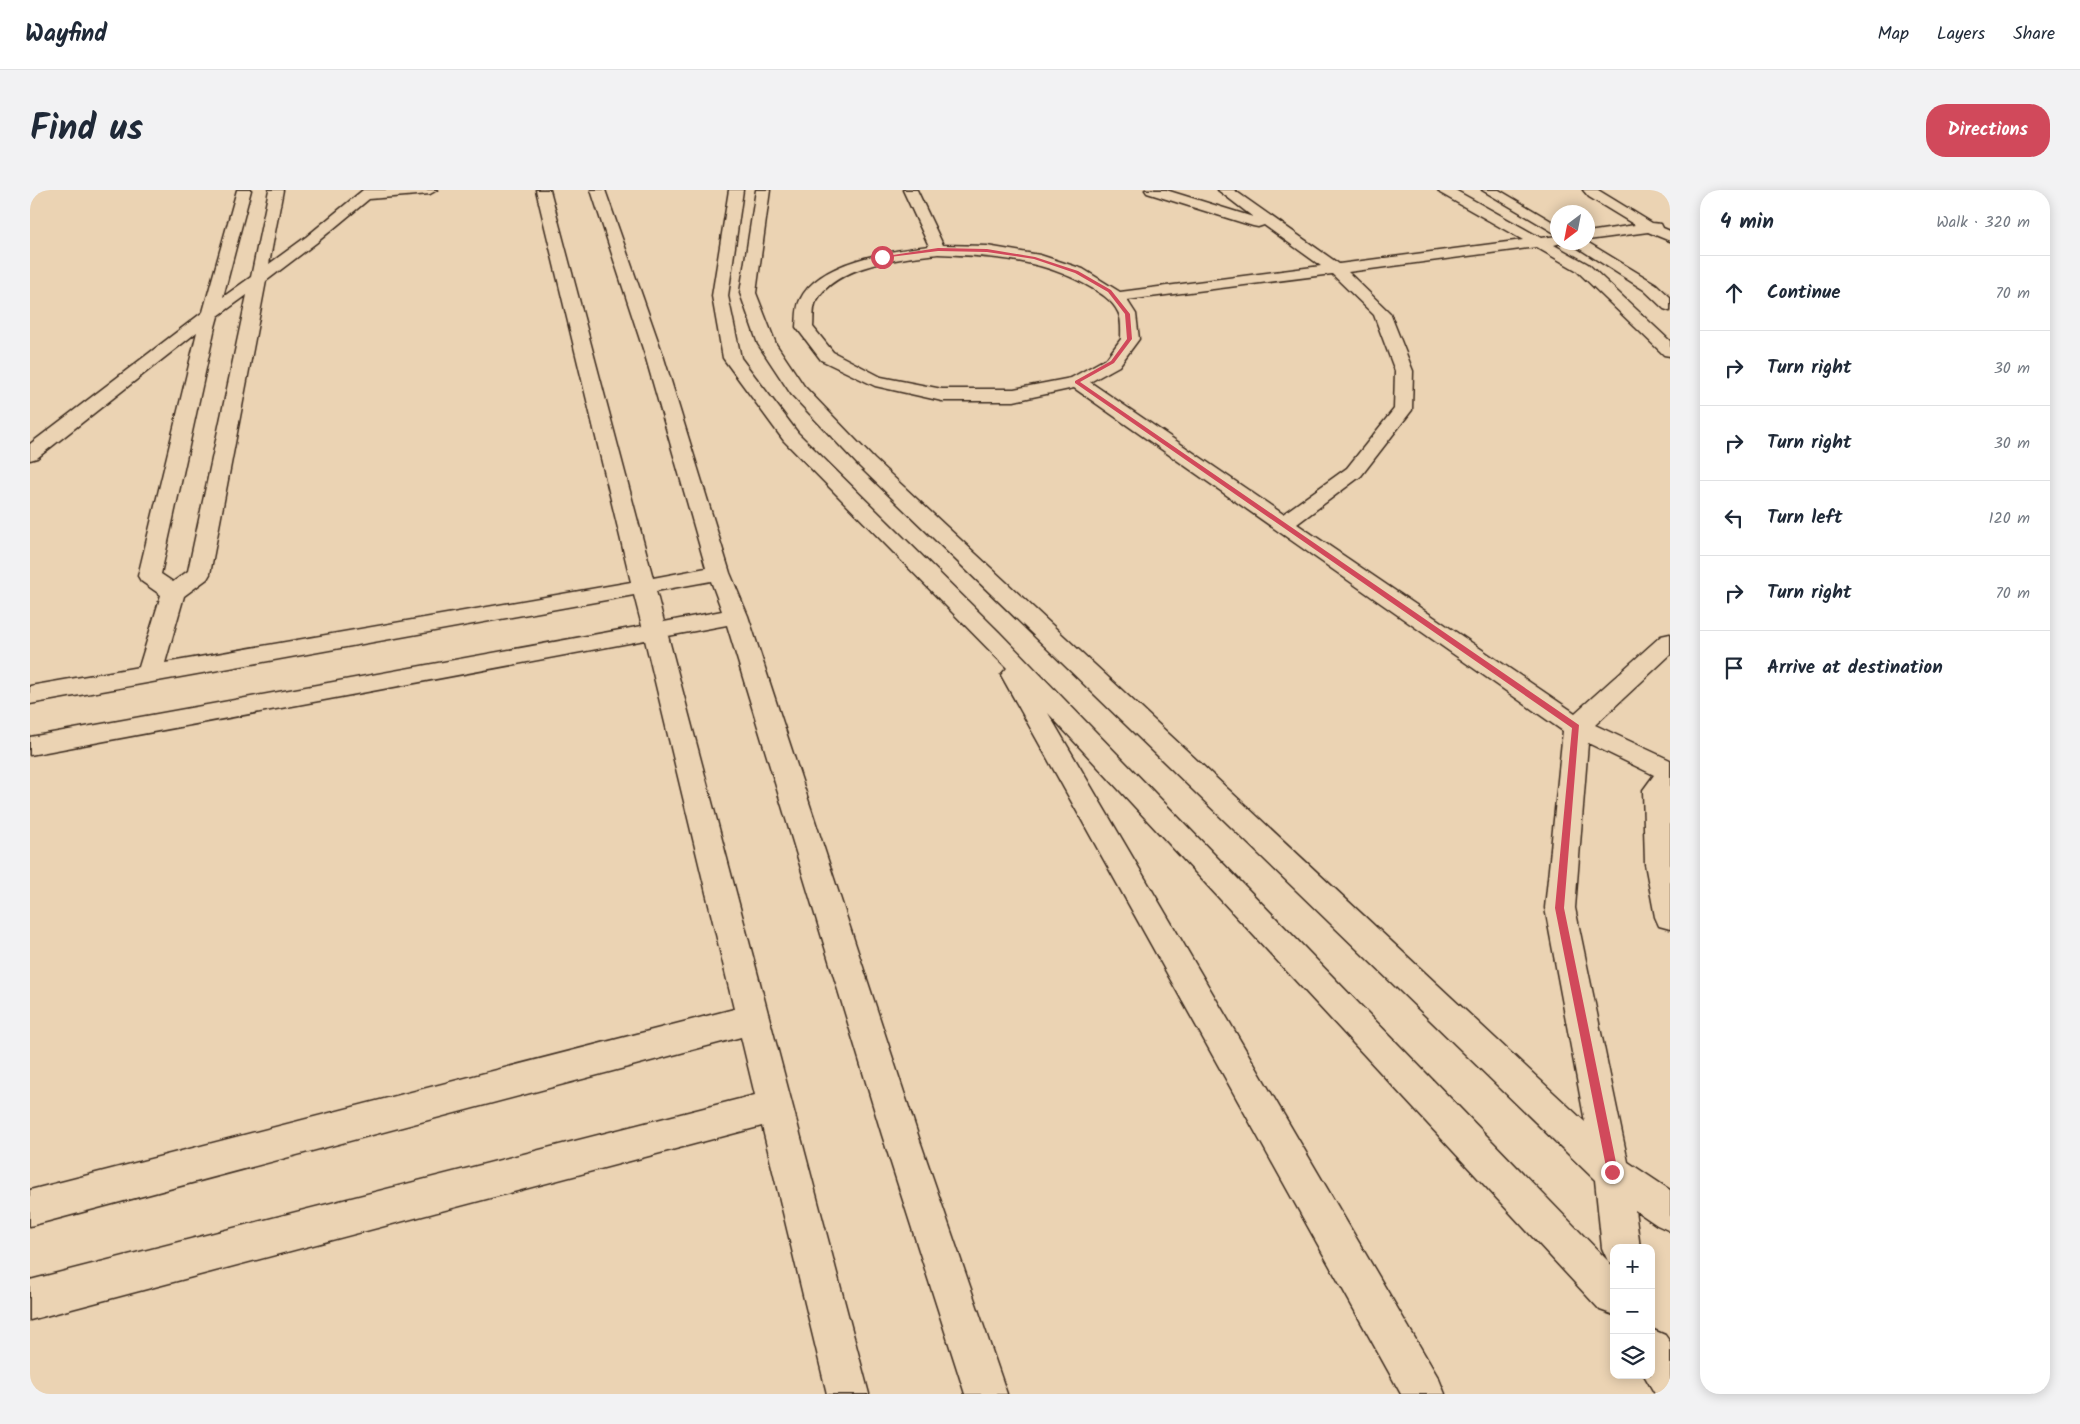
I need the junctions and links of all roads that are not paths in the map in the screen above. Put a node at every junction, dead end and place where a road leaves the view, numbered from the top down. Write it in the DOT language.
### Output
graph roads {
  1 [pos="244,190"];
  2 [pos="276,190"];
  3 [pos="430,190"];
  4 [pos="543,190"];
  5 [pos="598,190"];
  6 [pos="736,190"];
  7 [pos="763,190"];
  8 [pos="910,190"];
  9 [pos="1152,190"];
  10 [pos="1225,190"];
  11 [pos="1445,190"];
  12 [pos="1489,190"];
  13 [pos="1590,190"];
  14 [pos="368,192"];
  15 [pos="1550,226"];
  16 [pos="1670,226"];
  17 [pos="1650,228"];
  18 [pos="1283,231"];
  19 [pos="1595,235"];
  20 [pos="1670,237"];
  21 [pos="1550,241"];
  22 [pos="1539,243"];
  23 [pos="938,249"];
  24 [pos="1589,250"];
  25 [pos="1336,270"];
  26 [pos="259,278"];
  27 [pos="1116,297"];
  28 [pos="1670,306"];
  29 [pos="211,314"];
  30 [pos="1670,351"];
  31 [pos="1077,382"];
  32 [pos="30,454"];
  33 [pos="1284,524"];
  34 [pos="719,573"];
  35 [pos="644,585"];
  36 [pos="173,594"];
  37 [pos="736,616"];
  38 [pos="655,631"];
  39 [pos="991,637"];
  40 [pos="1670,642"];
  41 [pos="149,674"];
  42 [pos="30,695"];
  43 [pos="1576,727"];
  44 [pos="30,746"];
  45 [pos="1670,771"];
  46 [pos="1670,775"];
  47 [pos="1670,916"];
  48 [pos="753,1019"];
  49 [pos="775,1106"];
  50 [pos="1612,1172"];
  51 [pos="30,1208"];
  52 [pos="1670,1212"];
  53 [pos="1621,1244"];
  54 [pos="1610,1292"];
  55 [pos="30,1300"];
  56 [pos="1655,1356"];
  57 [pos="1670,1380"];
  58 [pos="848,1394"];
  59 [pos="986,1394"];
  60 [pos="1424,1394"];
  1 -- 29 [label="street"];
  2 -- 26 [label="street"];
  3 -- 14 [label="street"];
  4 -- 35 [label="street"];
  5 -- 34 [label="street"];
  6 -- 39 [label="street"];
  7 -- 50 [label="street"];
  8 -- 23 [label="street"];
  9 -- 18 [label="street"];
  10 -- 18 [label="street"];
  11 -- 22 [label="street"];
  12 -- 15 [label="street"];
  13 -- 17 [label="street"];
  14 -- 26 [label="street"];
  16 -- 17 [label="street"];
  17 -- 19 [label="street"];
  17 -- 20 [label="street"];
  18 -- 25 [label="street"];
  21 -- 22 [label="street"];
  22 -- 25 [label="street"];
  22 -- 30 [label="street"];
  23 -- 27 [label="street"];
  23 -- 31 [label="street"];
  24 -- 28 [label="street"];
  25 -- 27 [label="street"];
  25 -- 33 [label="street"];
  26 -- 29 [label="street"];
  26 -- 36 [label="street"];
  27 -- 31 [label="street"];
  29 -- 32 [label="street"];
  29 -- 36 [label="street"];
  31 -- 33 [label="street"];
  33 -- 43 [label="street"];
  34 -- 35 [label="street"];
  34 -- 37 [label="street"];
  35 -- 38 [label="street"];
  35 -- 41 [label="street"];
  36 -- 41 [label="street"];
  37 -- 38 [label="street"];
  37 -- 59 [label="street"];
  38 -- 44 [label="street"];
  38 -- 48 [label="street"];
  39 -- 54 [label="street"];
  39 -- 60 [label="street"];
  40 -- 43 [label="street"];
  41 -- 42 [label="street"];
  43 -- 45 [label="street"];
  43 -- 50 [label="street"];
  46 -- 47 [label="street"];
  48 -- 49 [label="street"];
  48 -- 51 [label="street"];
  49 -- 55 [label="street"];
  49 -- 58 [label="street"];
  50 -- 52 [label="street"];
  50 -- 53 [label="street"];
  56 -- 57 [label="street"];
}
